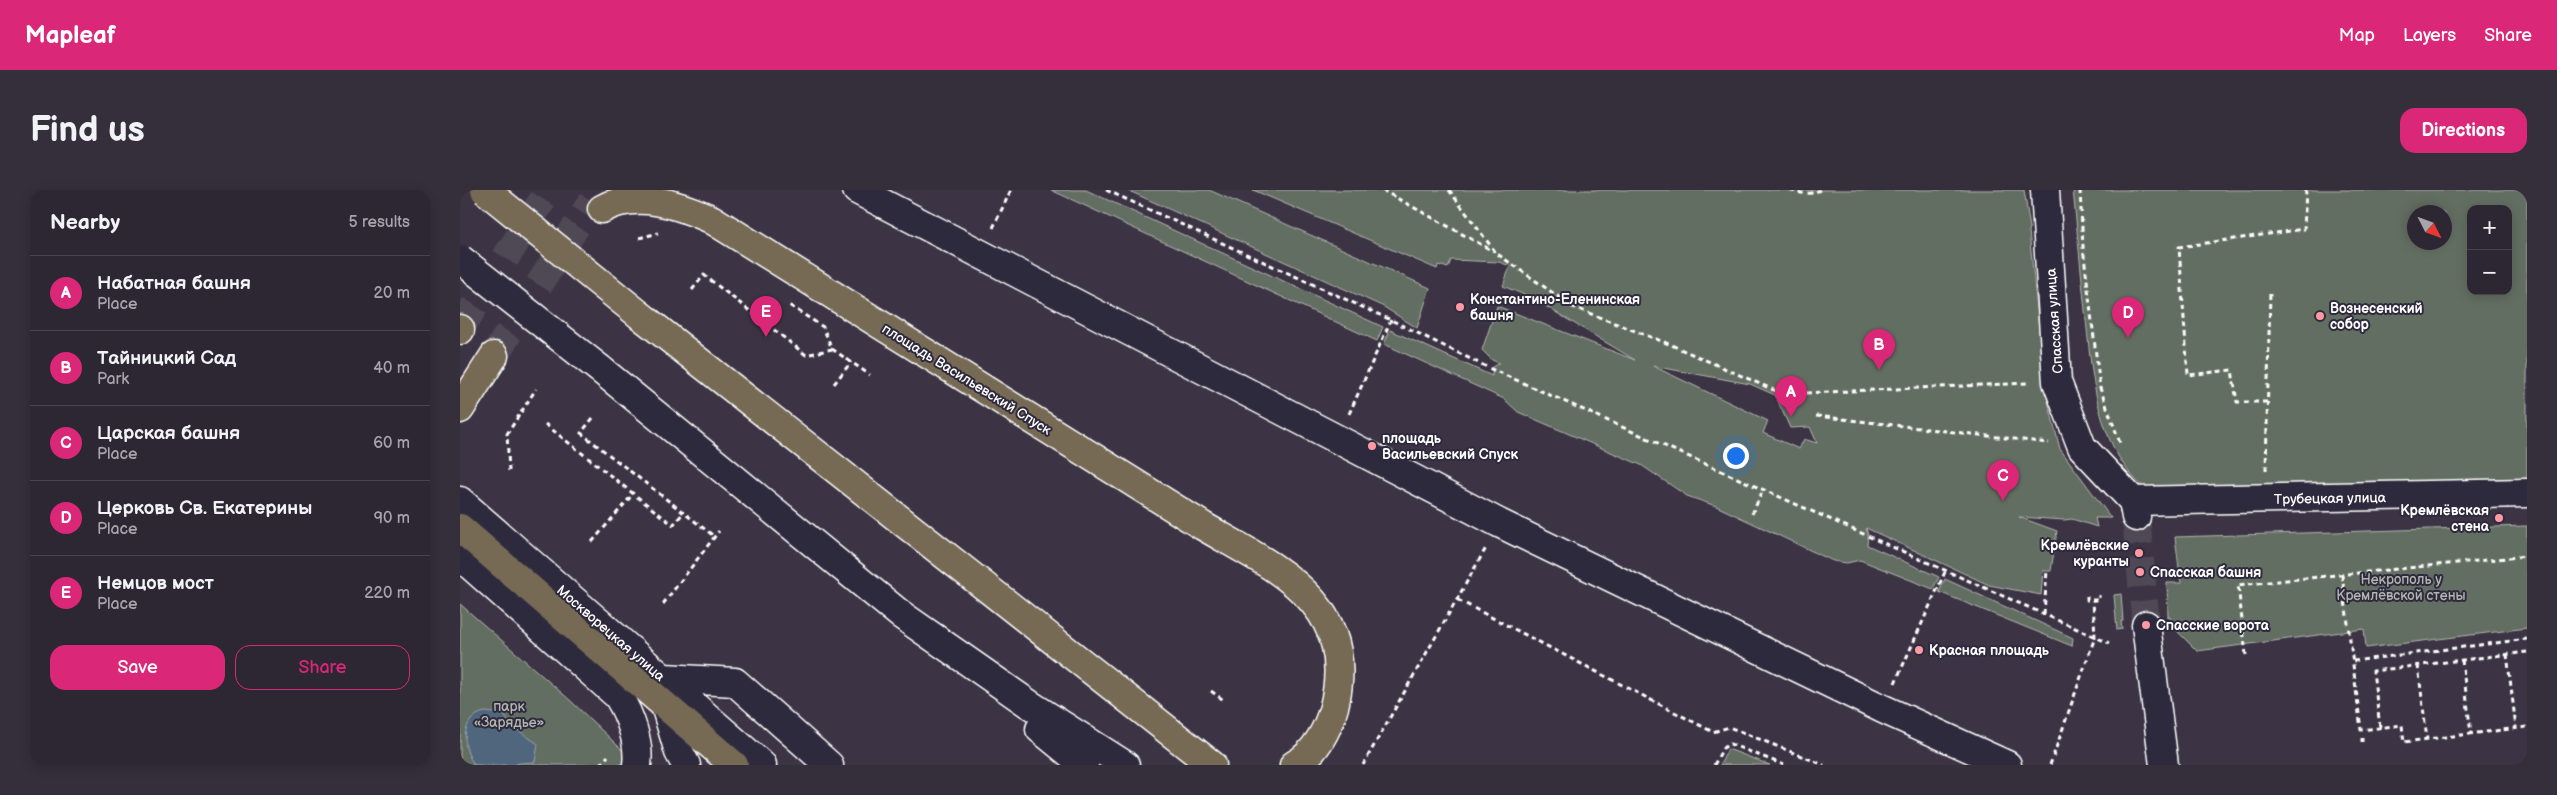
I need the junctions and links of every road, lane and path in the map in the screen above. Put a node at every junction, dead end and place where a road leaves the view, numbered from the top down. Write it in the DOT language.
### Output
graph roads {
  1 [pos="485,190"];
  2 [pos="857,190"];
  3 [pos="1011,190"];
  4 [pos="1106,190"];
  5 [pos="1382,190"];
  6 [pos="1449,190"];
  7 [pos="1790,190"];
  8 [pos="1820,190"];
  9 [pos="2045,190"];
  10 [pos="2080,190"];
  11 [pos="2306,190"];
  12 [pos="597,200"];
  13 [pos="1496,253"];
  14 [pos="981,254"];
  15 [pos="460,259"];
  16 [pos="692,290"];
  17 [pos="2270,291"];
  18 [pos="782,300"];
  19 [pos="1391,320"];
  20 [pos="832,349"];
  21 [pos="494,356"];
  22 [pos="851,362"];
  23 [pos="870,375"];
  24 [pos="2057,382"];
  25 [pos="834,384"];
  26 [pos="536,389"];
  27 [pos="2268,402"];
  28 [pos="460,409"];
  29 [pos="1816,416"];
  30 [pos="593,418"];
  31 [pos="545,424"];
  32 [pos="1337,440"];
  33 [pos="2082,447"];
  34 [pos="2122,448"];
  35 [pos="509,471"];
  36 [pos="2266,479"];
  37 [pos="1763,490"];
  38 [pos="2527,493"];
  39 [pos="633,494"];
  40 [pos="460,501"];
  41 [pos="2134,509"];
  42 [pos="684,512"];
  43 [pos="1752,514"];
  44 [pos="1499,523"];
  45 [pos="460,528"];
  46 [pos="719,532"];
  47 [pos="715,537"];
  48 [pos="592,542"];
  49 [pos="460,556"];
  50 [pos="2527,556"];
  51 [pos="2047,570"];
  52 [pos="1945,572"];
  53 [pos="2342,574"];
  54 [pos="2099,595"];
  55 [pos="2087,596"];
  56 [pos="1458,600"];
  57 [pos="2093,600"];
  58 [pos="663,604"];
  59 [pos="900,614"];
  60 [pos="2044,614"];
  61 [pos="2146,625"];
  62 [pos="2094,637"];
  63 [pos="2527,639"];
  64 [pos="2109,643"];
  65 [pos="2527,652"];
  66 [pos="2506,654"];
  67 [pos="2246,655"];
  68 [pos="2462,660"];
  69 [pos="2353,661"];
  70 [pos="2418,665"];
  71 [pos="665,691"];
  72 [pos="1212,691"];
  73 [pos="1226,701"];
  74 [pos="1883,709"];
  75 [pos="2527,726"];
  76 [pos="2380,727"];
  77 [pos="2516,728"];
  78 [pos="2471,734"];
  79 [pos="2427,740"];
  80 [pos="1185,743"];
  81 [pos="637,765"];
  82 [pos="686,765"];
  83 [pos="734,765"];
  84 [pos="762,765"];
  85 [pos="829,765"];
  86 [pos="1084,765"];
  87 [pos="1125,765"];
  88 [pos="1212,765"];
  89 [pos="1232,765"];
  90 [pos="1294,765"];
  91 [pos="1363,765"];
  92 [pos="1714,765"];
  93 [pos="1784,765"];
  94 [pos="1824,765"];
  95 [pos="2007,765"];
  96 [pos="2050,765"];
  97 [pos="2164,765"];
  1 -- 80 [label="main road, bridge"];
  2 -- 14 [label="street"];
  3 -- 14 [label="path"];
  4 -- 19 [label="path"];
  5 -- 13 [label="path"];
  6 -- 13 [label="path"];
  7 -- 8 [label="path"];
  9 -- 24 [label="street, Спасская улица"];
  10 -- 34 [label="path"];
  11 -- 27 [label="path"];
  12 -- 90 [label="main road, площадь Васильевский Спуск"];
  13 -- 24 [label="path"];
  14 -- 32 [label="street"];
  15 -- 59 [label="street, bridge"];
  16 -- 20 [label="path"];
  17 -- 27 [label="path"];
  18 -- 20 [label="path"];
  19 -- 32 [label="path"];
  19 -- 37 [label="path"];
  20 -- 22 [label="path"];
  21 -- 28 [label="main road"];
  22 -- 23 [label="path"];
  22 -- 25 [label="path"];
  24 -- 33 [label="street, Спасская улица"];
  26 -- 35 [label="path"];
  27 -- 36 [label="path"];
  29 -- 33 [label="path"];
  30 -- 42 [label="path"];
  31 -- 39 [label="path"];
  32 -- 44 [label="street"];
  33 -- 41 [label="street, Спасская улица"];
  37 -- 43 [label="path"];
  37 -- 52 [label="path"];
  38 -- 41 [label="street, Трубецкая улица"];
  39 -- 42 [label="path"];
  39 -- 48 [label="path"];
  40 -- 71 [label="street, Москворецкая улица"];
  42 -- 47 [label="path"];
  44 -- 56 [label="path"];
  44 -- 74 [label="street"];
  45 -- 71 [label="main road, Москворецкая улица"];
  46 -- 47 [label="path"];
  47 -- 58 [label="path"];
  49 -- 81 [label="street"];
  50 -- 53 [label="path"];
  51 -- 60 [label="path"];
  52 -- 60 [label="path"];
  52 -- 74 [label="path"];
  53 -- 67 [label="path"];
  53 -- 69 [label="path"];
  54 -- 57 [label="path"];
  55 -- 57 [label="path"];
  56 -- 91 [label="path"];
  56 -- 94 [label="path"];
  57 -- 62 [label="path"];
  59 -- 86 [label="street"];
  59 -- 87 [label="street"];
  60 -- 62 [label="path"];
  61 -- 97 [label="street"];
  62 -- 64 [label="path"];
  62 -- 96 [label="path"];
  63 -- 69 [label="path"];
  65 -- 66 [label="path"];
  66 -- 68 [label="path"];
  66 -- 77 [label="path"];
  68 -- 70 [label="path"];
  68 -- 78 [label="path"];
  69 -- 76 [label="path"];
  70 -- 76 [label="path"];
  70 -- 79 [label="path"];
  71 -- 82 [label="street"];
  71 -- 83 [label="main road, Москворецкая улица"];
  71 -- 84 [label="street, Москворецкая улица"];
  71 -- 85 [label="street"];
  72 -- 73 [label="path"];
  74 -- 95 [label="street"];
  75 -- 77 [label="path"];
  76 -- 79 [label="path"];
  77 -- 78 [label="path"];
  78 -- 79 [label="path"];
  80 -- 88 [label="main road"];
  80 -- 89 [label="main road"];
  92 -- 93 [label="path"];
}
